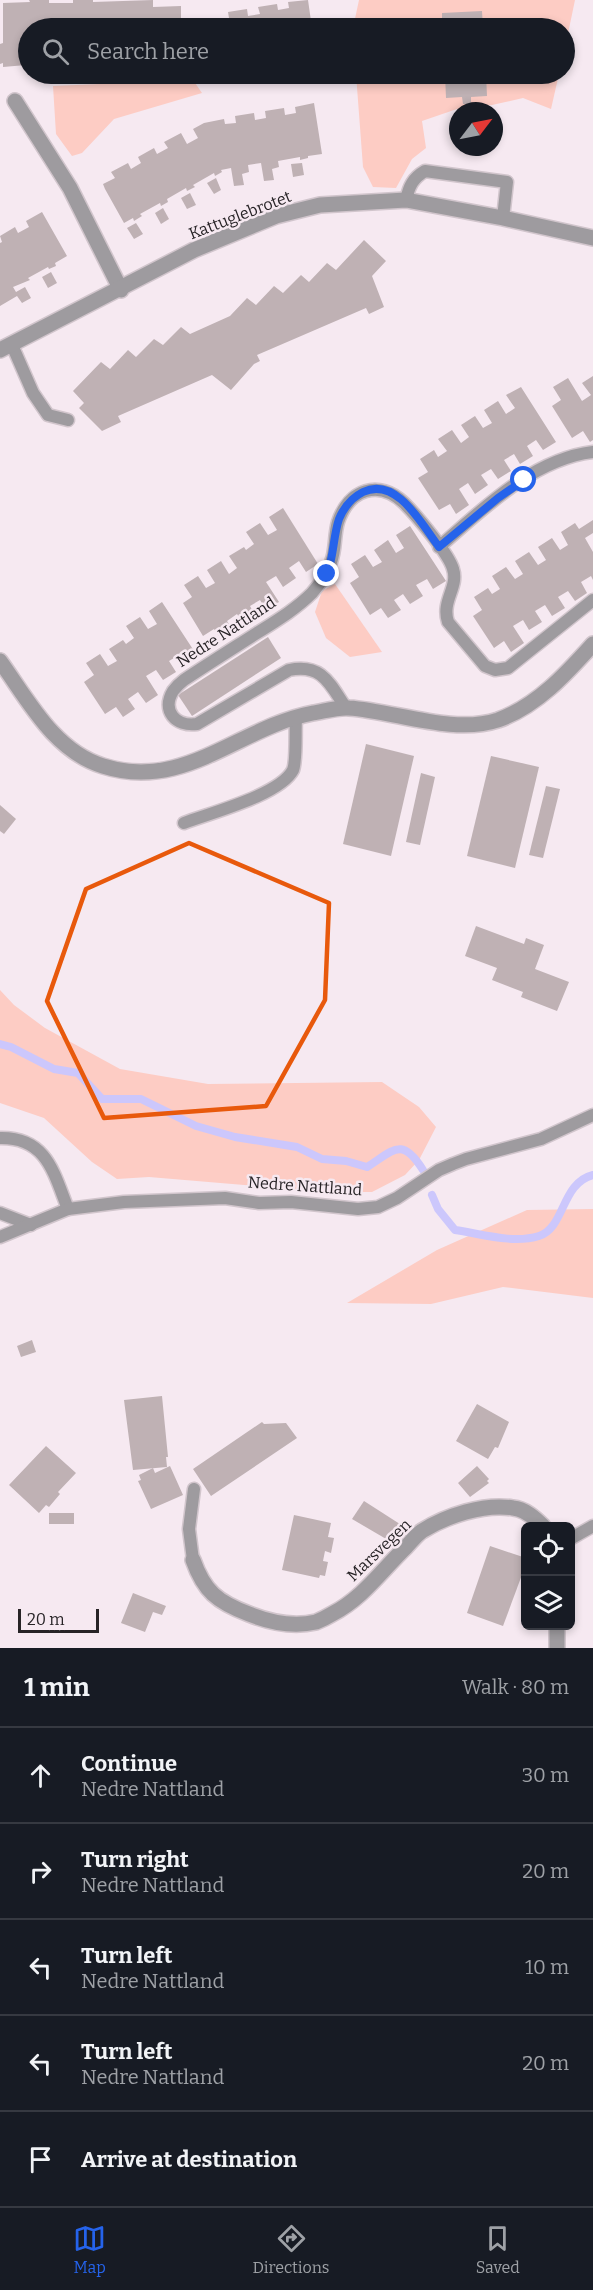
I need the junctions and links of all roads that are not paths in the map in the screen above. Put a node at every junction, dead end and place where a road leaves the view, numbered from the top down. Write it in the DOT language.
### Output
graph roads {
  1 [pos="15,101"];
  2 [pos="406,200"];
  3 [pos="503,218"];
  4 [pos="593,238"];
  5 [pos="121,290"];
  6 [pos="6,347"];
  7 [pos="68,420"];
  8 [pos="593,452"];
  9 [pos="439,547"];
  10 [pos="593,600"];
  11 [pos="593,644"];
  12 [pos="0,661"];
  13 [pos="346,708"];
  14 [pos="296,718"];
  15 [pos="184,823"];
  16 [pos="593,1115"];
  17 [pos="0,1138"];
  18 [pos="68,1209"];
  19 [pos="0,1213"];
  20 [pos="31,1225"];
  21 [pos="0,1237"];
  22 [pos="194,1490"];
  23 [pos="538,1522"];
  24 [pos="593,1526"];
  25 [pos="575,1536"];
  26 [pos="193,1560"];
  27 [pos="557,1630"];
  28 [pos="557,1648"];
  1 -- 5 [label="street"];
  2 -- 3 [label="street, Kattuglebrotet"];
  2 -- 3 [label="lane"];
  2 -- 5 [label="street, Kattuglebrotet"];
  3 -- 4 [label="street, Kattuglebrotet"];
  5 -- 6 [label="street, Kattuglebrotet"];
  6 -- 7 [label="lane"];
  8 -- 9 [label="lane"];
  9 -- 10 [label="lane, Nedre Nattland"];
  9 -- 13 [label="lane, Nedre Nattland"];
  11 -- 13 [label="street"];
  12 -- 14 [label="street"];
  13 -- 14 [label="street"];
  14 -- 15 [label="lane"];
  16 -- 18 [label="lane, Nedre Nattland"];
  17 -- 18 [label="lane"];
  18 -- 20 [label="lane, Nedre Nattland"];
  19 -- 20 [label="lane"];
  20 -- 21 [label="lane, Nedre Nattland"];
  22 -- 26 [label="lane"];
  23 -- 26 [label="street, Marsvegen"];
  24 -- 25 [label="lane"];
  27 -- 28 [label="street"];
}
